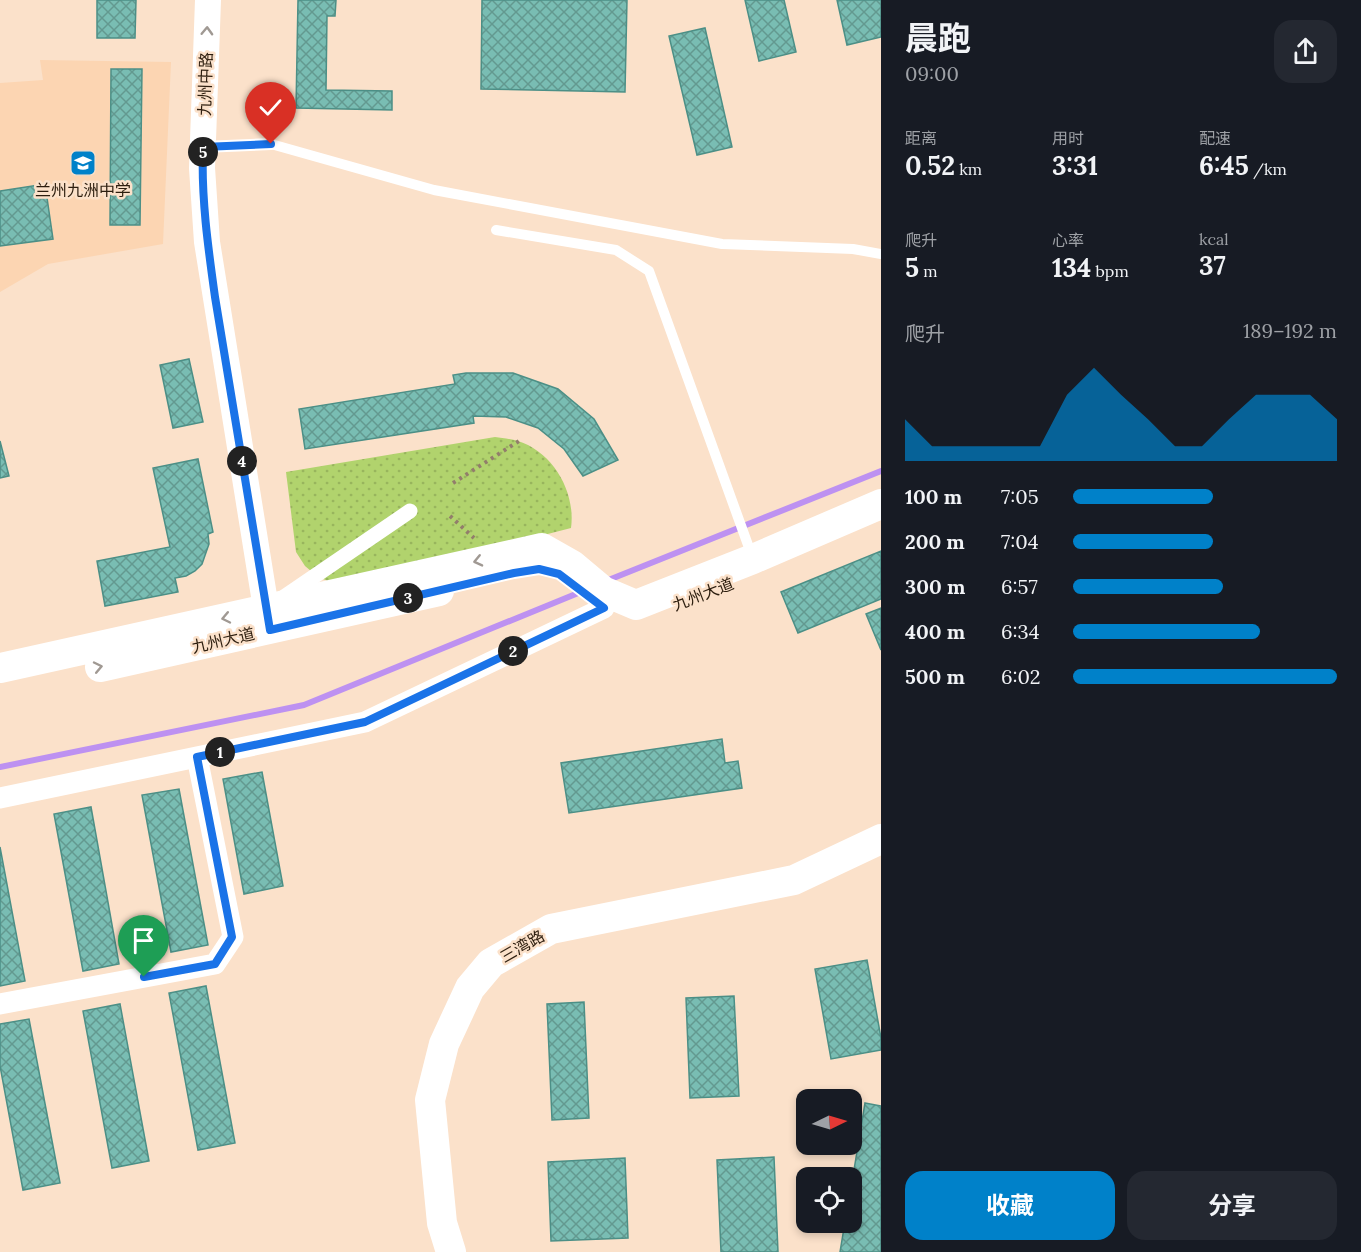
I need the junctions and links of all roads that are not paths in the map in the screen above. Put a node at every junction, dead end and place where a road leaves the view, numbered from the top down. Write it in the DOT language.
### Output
graph roads {
  1 [pos="208,0"];
  2 [pos="203,147"];
  3 [pos="496,230"];
  4 [pos="881,254"];
  5 [pos="881,504"];
  6 [pos="410,511"];
  7 [pos="881,522"];
  8 [pos="752,558"];
  9 [pos="601,600"];
  10 [pos="268,620"];
  11 [pos="0,668"];
  12 [pos="0,687"];
  13 [pos="197,757"];
  14 [pos="0,798"];
  15 [pos="881,839"];
  16 [pos="0,1004"];
  17 [pos="451,1252"];
  2 -- 1 [label="street, 九州中路, one-way"];
  2 -- 4 [label="lane"];
  2 -- 10 [label="street, 九州中路"];
  3 -- 8 [label="lane"];
  5 -- 8 [label="main road"];
  6 -- 10 [label="street"];
  7 -- 8 [label="main road, 九州大道"];
  8 -- 9 [label="main road, 九州大道"];
  9 -- 10 [label="main road, 九州大道"];
  9 -- 13 [label="street"];
  10 -- 11 [label="main road, one-way"];
  12 -- 10 [label="main road, 九州大道, one-way"];
  13 -- 14 [label="street"];
  13 -- 16 [label="street"];
  15 -- 17 [label="main road, 三湾路"];
}
